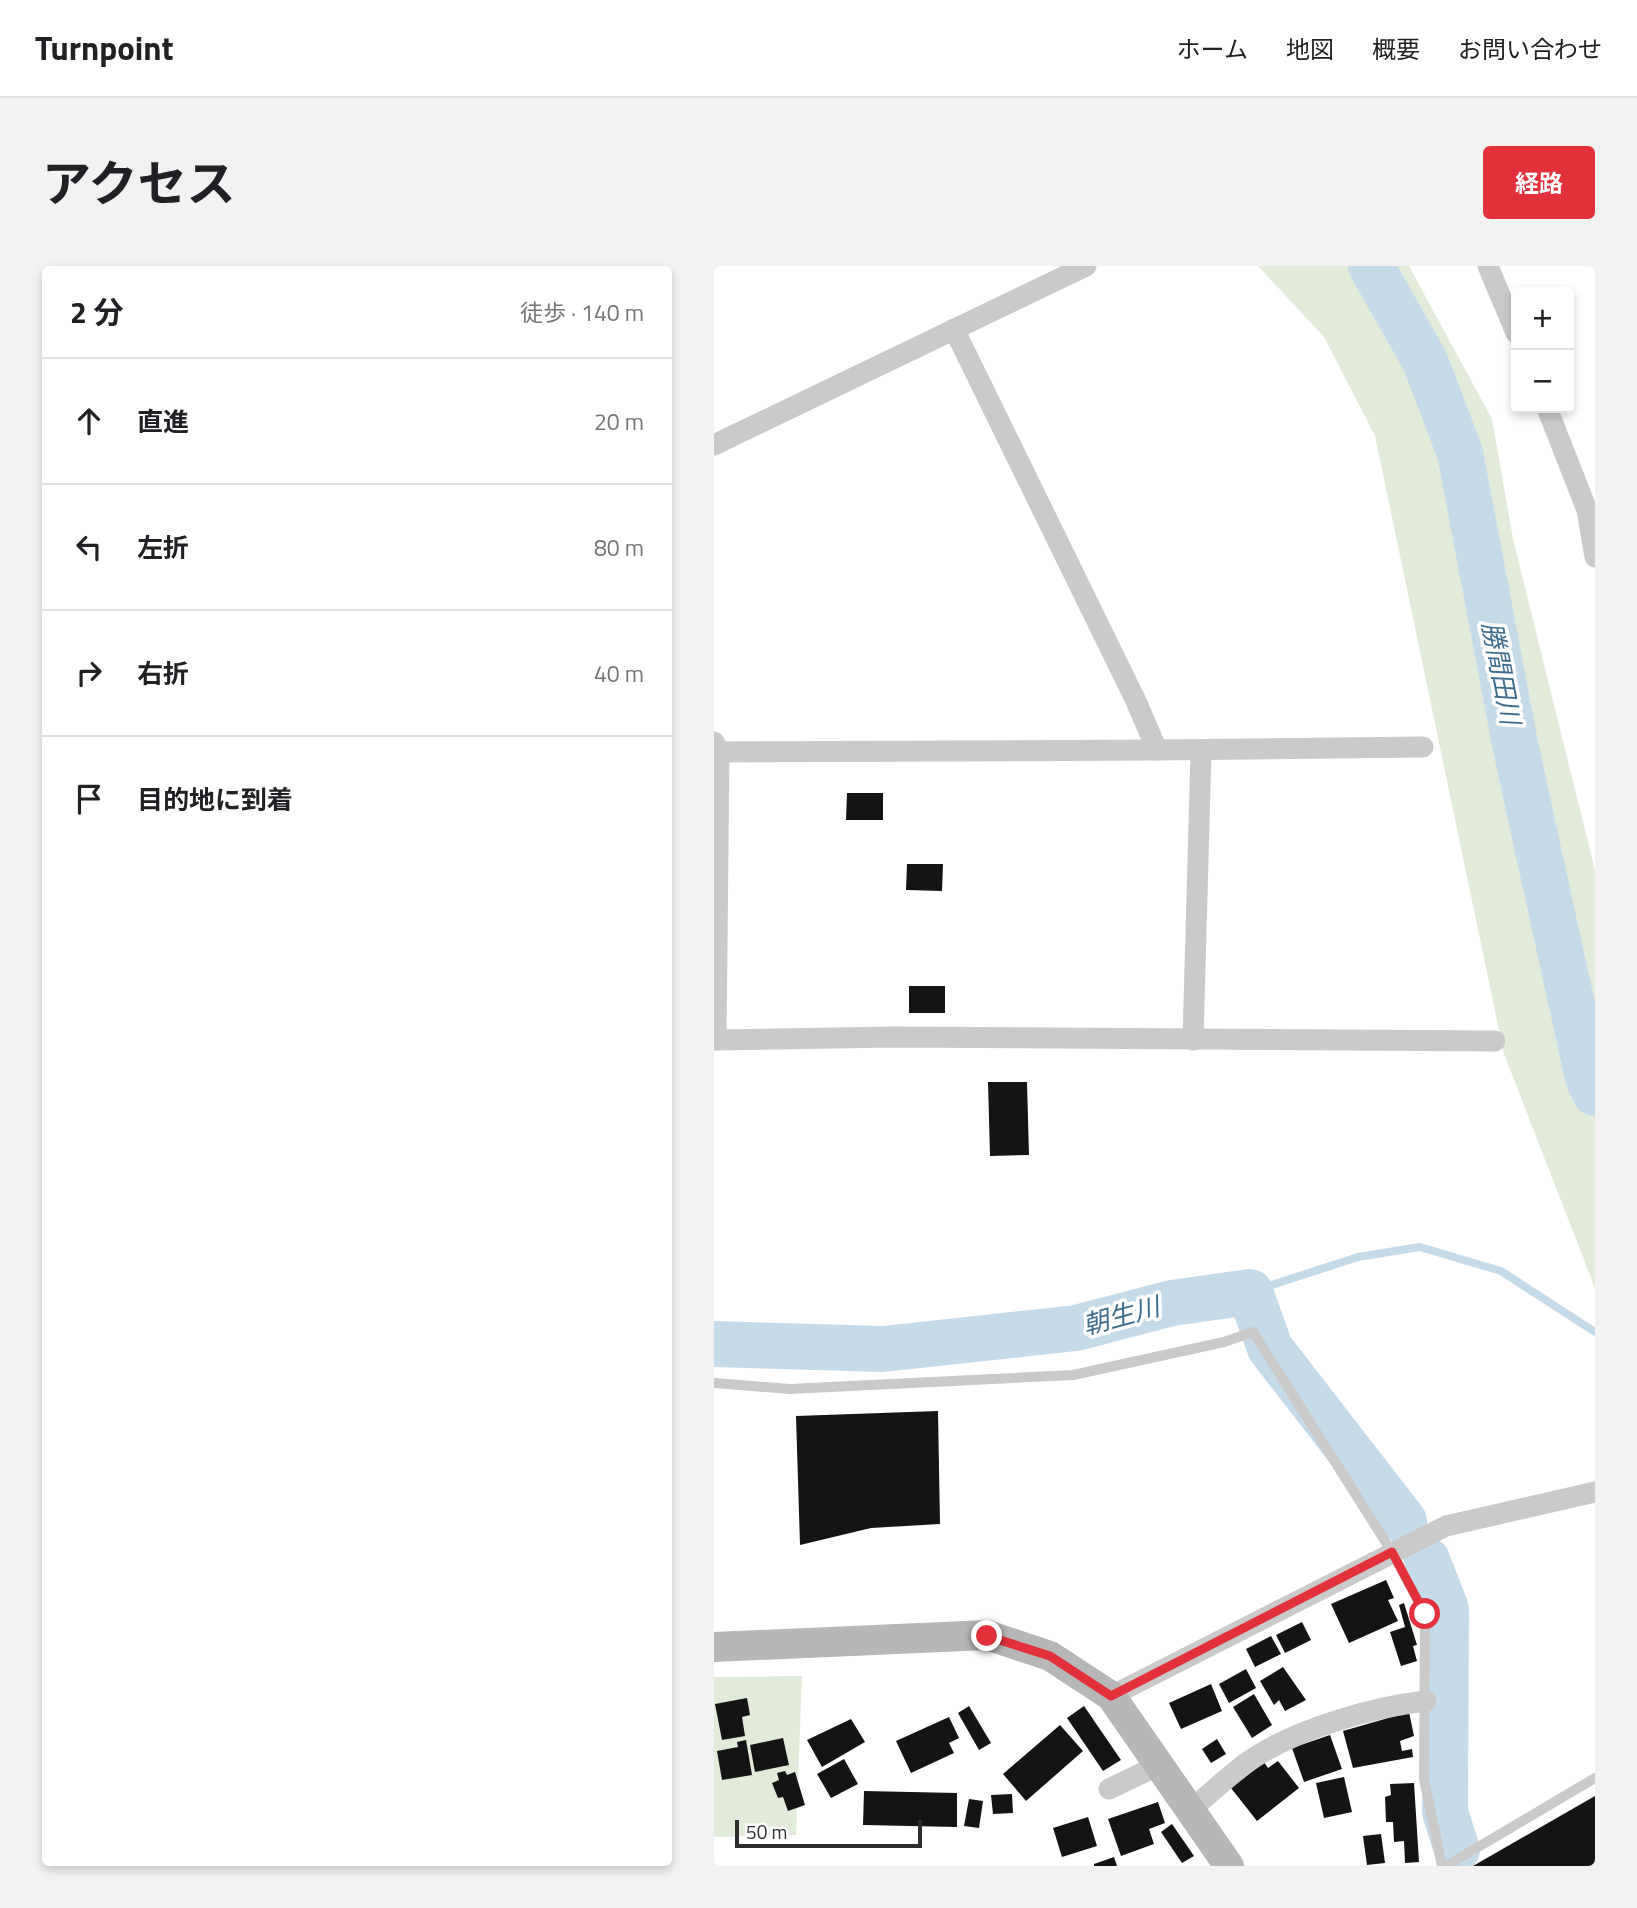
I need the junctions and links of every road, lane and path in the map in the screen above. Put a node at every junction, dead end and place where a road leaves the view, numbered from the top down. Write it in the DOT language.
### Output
graph roads {
  1 [pos="1086,266"];
  2 [pos="1488,266"];
  3 [pos="1511,321"];
  4 [pos="954,329"];
  5 [pos="1548,413"];
  6 [pos="714,445"];
  7 [pos="1591,505"];
  8 [pos="1595,557"];
  9 [pos="1423,747"];
  10 [pos="716,749"];
  11 [pos="1157,750"];
  12 [pos="1201,752"];
  13 [pos="715,1040"];
  14 [pos="1193,1041"];
  15 [pos="1494,1041"];
  16 [pos="714,1383"];
  17 [pos="1595,1492"];
  18 [pos="1392,1552"];
  19 [pos="714,1647"];
  20 [pos="1111,1696"];
  21 [pos="1426,1701"];
  22 [pos="1157,1766"];
  23 [pos="1595,1778"];
  24 [pos="1110,1789"];
  25 [pos="1189,1811"];
  26 [pos="1229,1866"];
  27 [pos="1444,1866"];
  1 -- 4 [label="street"];
  2 -- 3 [label="street"];
  4 -- 6 [label="street"];
  4 -- 11 [label="street"];
  5 -- 7 [label="street"];
  7 -- 8 [label="street"];
  9 -- 12 [label="street"];
  10 -- 11 [label="street"];
  10 -- 13 [label="street"];
  11 -- 12 [label="street"];
  12 -- 14 [label="street"];
  13 -- 14 [label="street"];
  14 -- 15 [label="street"];
  16 -- 18 [label="lane"];
  17 -- 18 [label="street"];
  18 -- 20 [label="street"];
  18 -- 21 [label="lane"];
  19 -- 20 [label="street"];
  20 -- 22 [label="street"];
  21 -- 25 [label="street"];
  21 -- 27 [label="lane"];
  22 -- 24 [label="street"];
  22 -- 25 [label="street"];
  23 -- 27 [label="lane"];
  25 -- 26 [label="street"];
}
